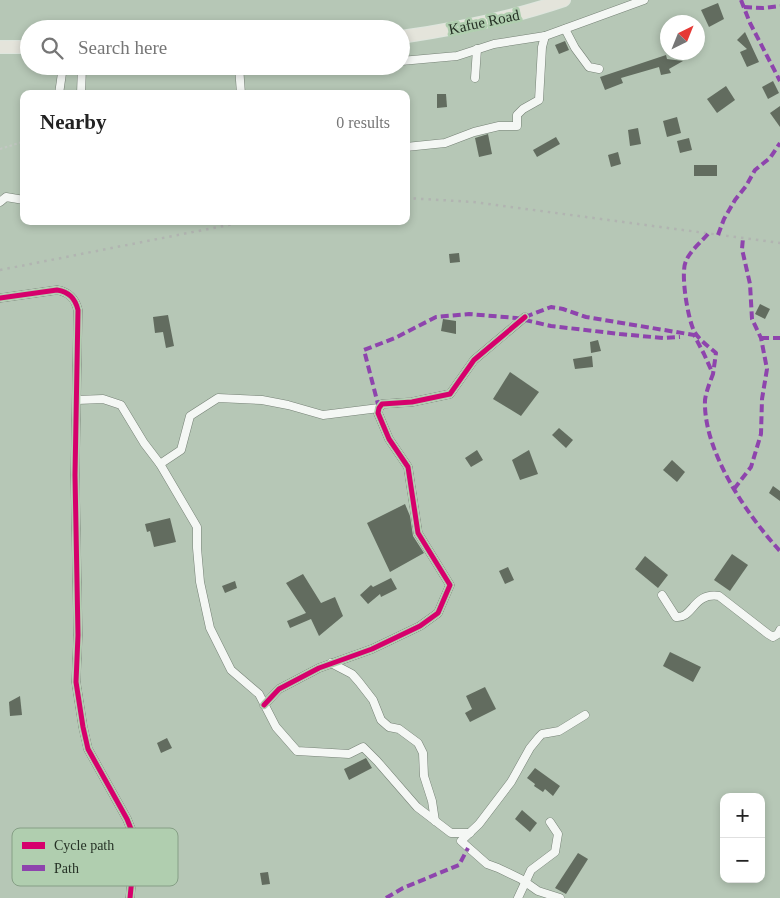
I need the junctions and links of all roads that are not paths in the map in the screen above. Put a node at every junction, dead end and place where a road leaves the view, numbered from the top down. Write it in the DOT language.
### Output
graph roads {
  1 [pos="564,0"];
  2 [pos="644,0"];
  3 [pos="565,29"];
  4 [pos="410,36"];
  5 [pos="545,36"];
  6 [pos="20,46"];
  7 [pos="0,47"];
  8 [pos="477,50"];
  9 [pos="410,60"];
  10 [pos="599,69"];
  11 [pos="62,75"];
  12 [pos="82,75"];
  13 [pos="239,75"];
  14 [pos="475,78"];
  15 [pos="60,90"];
  16 [pos="81,90"];
  17 [pos="240,90"];
  18 [pos="410,147"];
  19 [pos="20,199"];
  20 [pos="0,202"];
  21 [pos="0,298"];
  22 [pos="525,317"];
  23 [pos="77,400"];
  24 [pos="379,408"];
  25 [pos="160,464"];
  26 [pos="662,595"];
  27 [pos="778,633"];
  28 [pos="780,644"];
  29 [pos="332,663"];
  30 [pos="264,705"];
  31 [pos="585,715"];
  32 [pos="435,820"];
  33 [pos="550,822"];
  34 [pos="131,828"];
  35 [pos="470,832"];
  36 [pos="526,884"];
  37 [pos="518,898"];
  38 [pos="560,898"];
  1 -- 4 [label="highway, Kafue Road"];
  2 -- 3 [label="street"];
  3 -- 5 [label="street"];
  3 -- 10 [label="street"];
  5 -- 8 [label="street"];
  5 -- 18 [label="street"];
  6 -- 7 [label="highway"];
  8 -- 9 [label="street"];
  8 -- 14 [label="street"];
  11 -- 15 [label="street"];
  12 -- 16 [label="street"];
  13 -- 17 [label="street"];
  19 -- 20 [label="street"];
  21 -- 23 [label="street"];
  22 -- 24 [label="street"];
  23 -- 25 [label="street"];
  23 -- 34 [label="street"];
  24 -- 25 [label="street"];
  24 -- 29 [label="street"];
  25 -- 30 [label="street"];
  26 -- 27 [label="street"];
  27 -- 28 [label="street"];
  29 -- 30 [label="street"];
  29 -- 32 [label="street"];
  30 -- 32 [label="street"];
  31 -- 35 [label="street"];
  32 -- 35 [label="street"];
  33 -- 36 [label="street"];
  35 -- 36 [label="street"];
  36 -- 37 [label="street"];
  36 -- 38 [label="street"];
}
